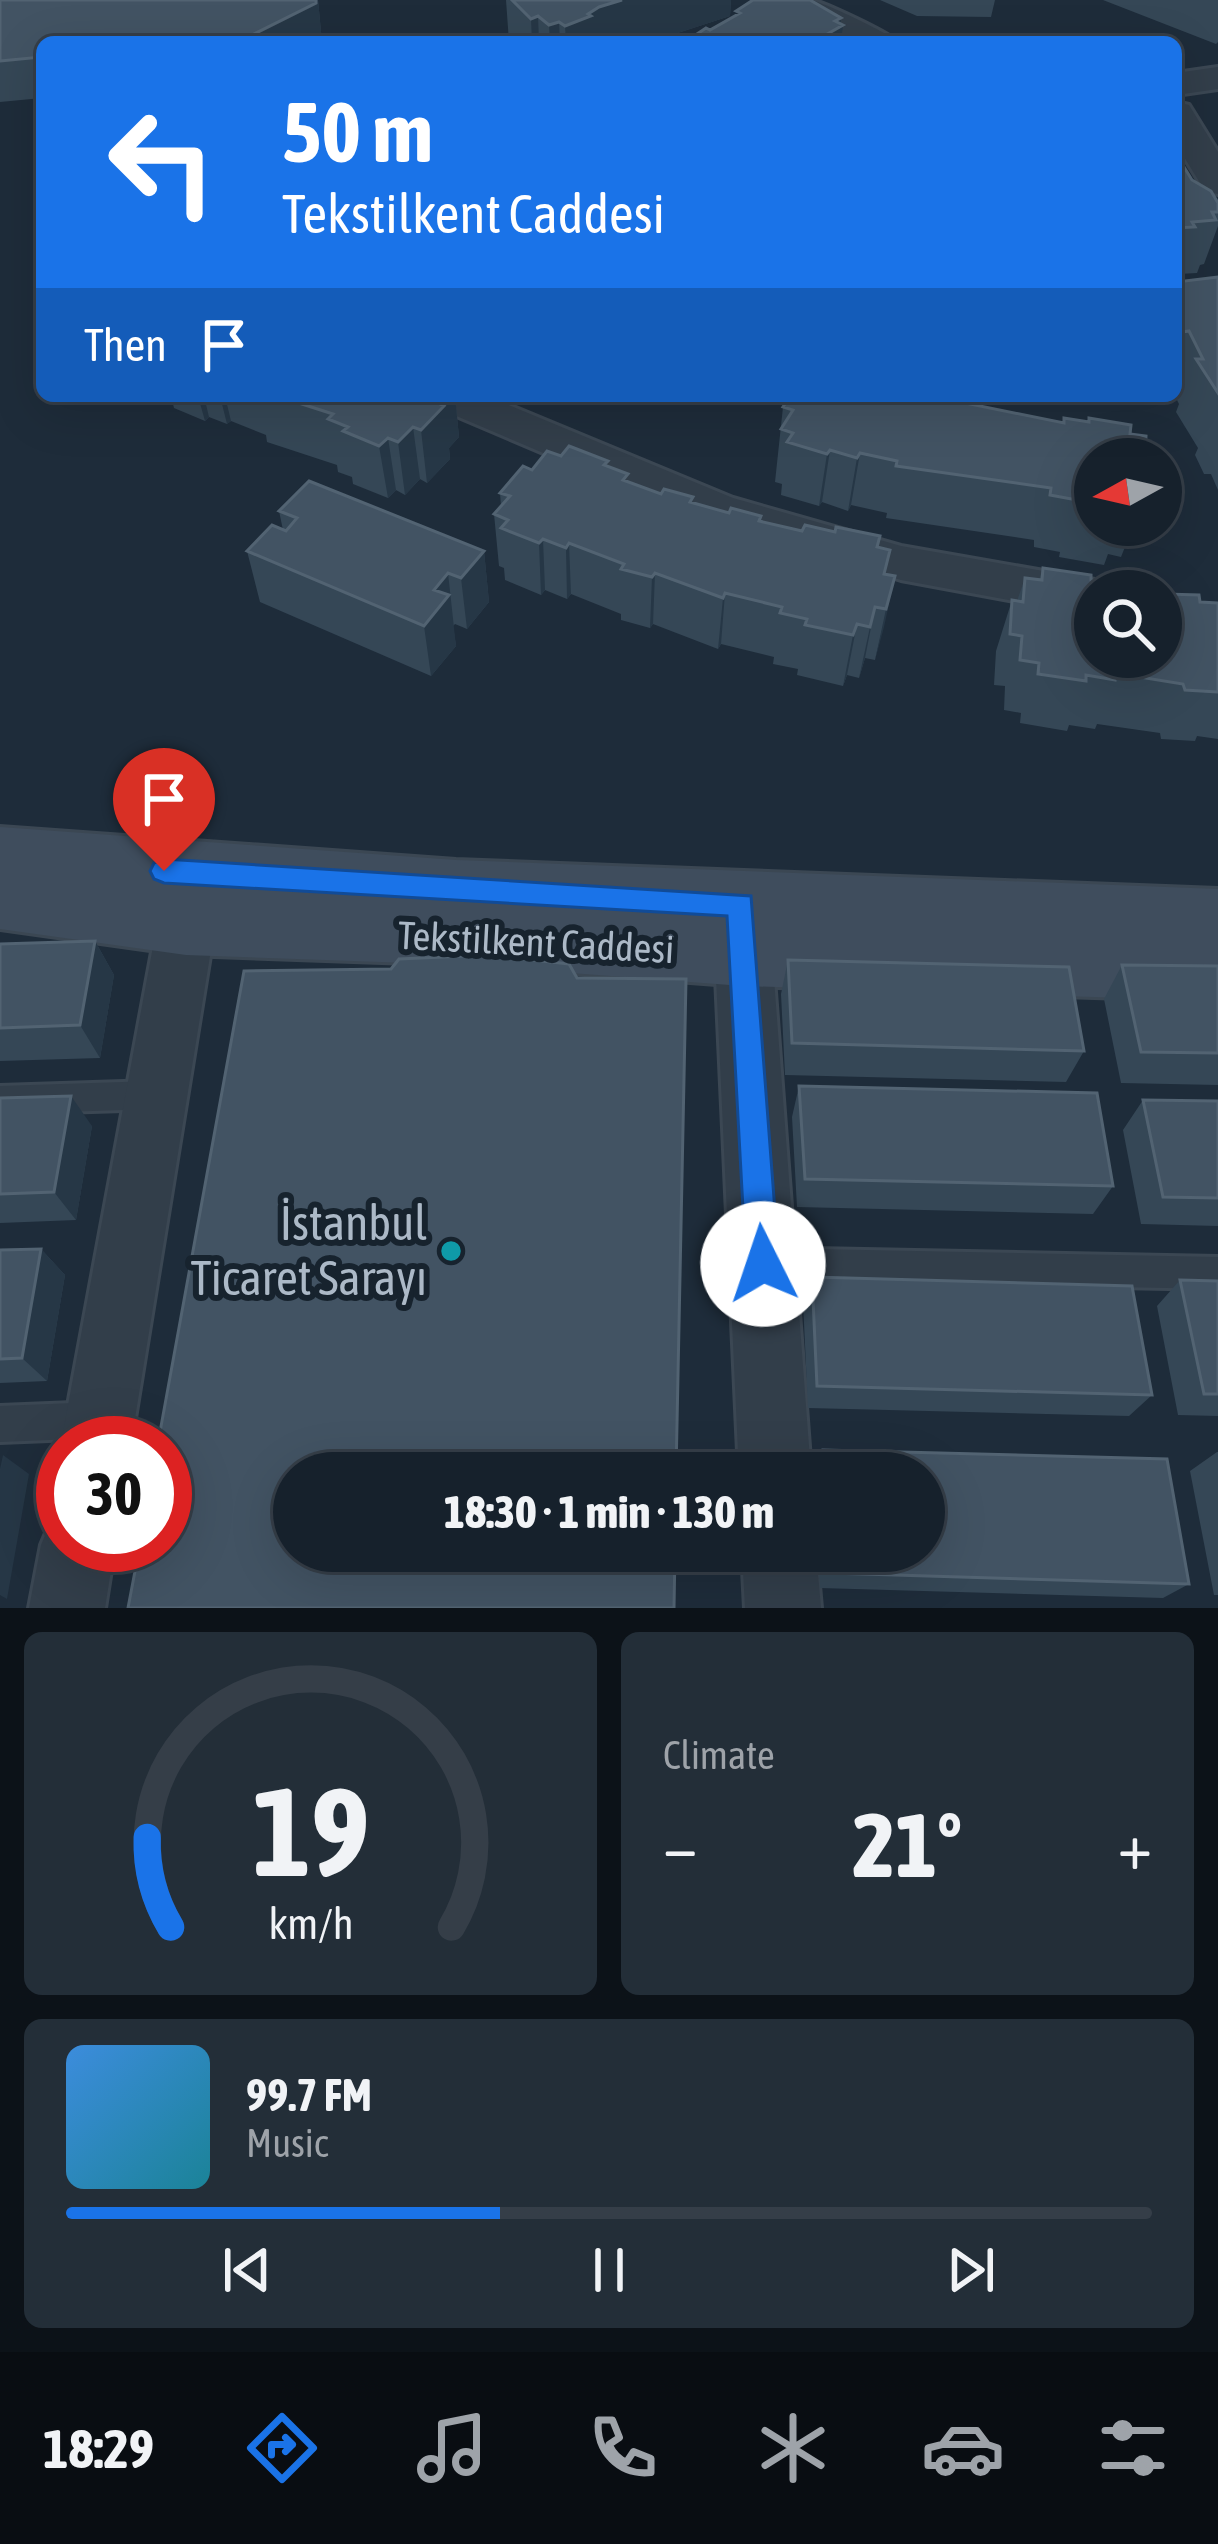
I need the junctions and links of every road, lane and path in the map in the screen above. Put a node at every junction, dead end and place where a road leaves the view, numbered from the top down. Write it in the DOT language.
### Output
graph roads {
  1 [pos="788,0"];
  2 [pos="862,36"];
  3 [pos="1218,78"];
  4 [pos="1182,83"];
  5 [pos="1182,123"];
  6 [pos="1218,183"];
  7 [pos="462,402"];
  8 [pos="1074,594"];
  9 [pos="0,855"];
  10 [pos="0,900"];
  11 [pos="196,900"];
  12 [pos="1218,919"];
  13 [pos="742,930"];
  14 [pos="1218,970"];
  15 [pos="154,1095"];
  16 [pos="0,1100"];
  17 [pos="763,1264"];
  18 [pos="1218,1273"];
  19 [pos="100,1416"];
  20 [pos="0,1424"];
  21 [pos="36,1427"];
  22 [pos="774,1452"];
  23 [pos="73,1572"];
  24 [pos="780,1572"];
  25 [pos="67,1608"];
  26 [pos="783,1608"];
  1 -- 2 [label="street"];
  3 -- 4 [label="street"];
  5 -- 6 [label="street"];
  7 -- 8 [label="street"];
  9 -- 11 [label="street, Tekstilkent Caddesi"];
  10 -- 11 [label="street, Tekstilkent Caddesi"];
  11 -- 13 [label="street, Tekstilkent Caddesi"];
  11 -- 15 [label="street"];
  12 -- 13 [label="street, Tekstilkent Caddesi"];
  13 -- 14 [label="street, Tekstilkent Caddesi"];
  13 -- 17 [label="street"];
  15 -- 16 [label="lane"];
  15 -- 19 [label="street"];
  17 -- 18 [label="lane"];
  17 -- 22 [label="street"];
  20 -- 21 [label="lane"];
  23 -- 25 [label="street"];
  24 -- 26 [label="street"];
}
